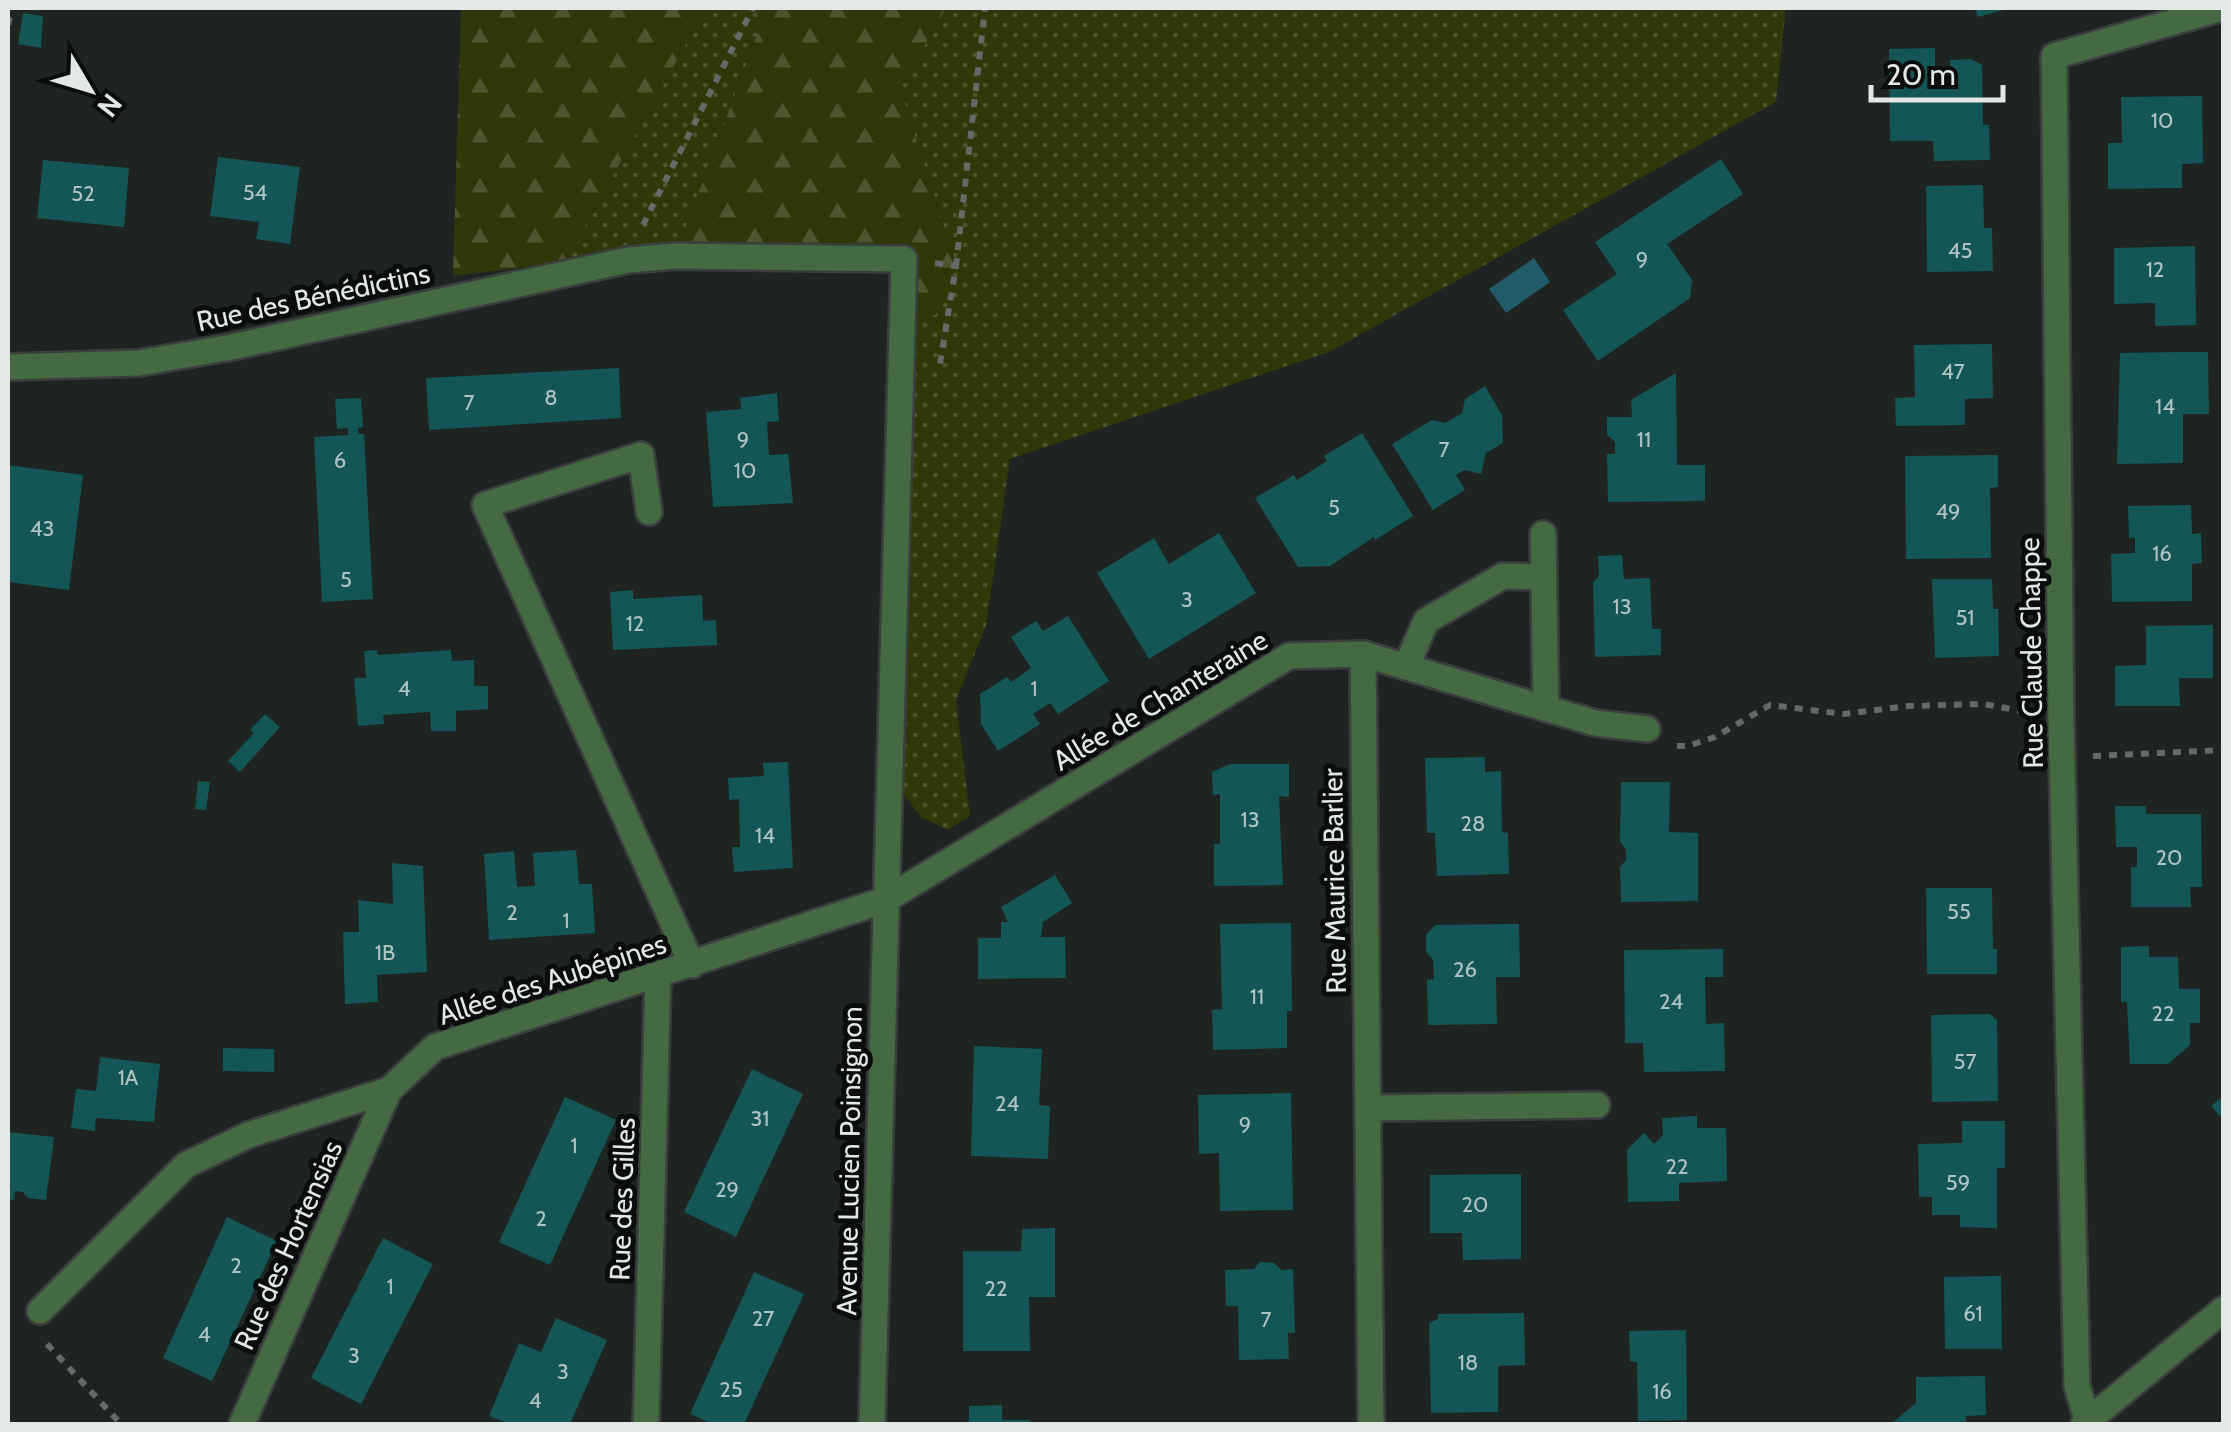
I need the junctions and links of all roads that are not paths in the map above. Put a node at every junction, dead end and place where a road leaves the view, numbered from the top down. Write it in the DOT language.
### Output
graph roads {
  1 [pos="2222,8"];
  2 [pos="8,368"];
  3 [pos="648,512"];
  4 [pos="1543,534"];
  5 [pos="1544,577"];
  6 [pos="1363,654"];
  7 [pos="1406,667"];
  8 [pos="1546,708"];
  9 [pos="1646,728"];
  10 [pos="885,900"];
  11 [pos="692,964"];
  12 [pos="658,975"];
  13 [pos="389,1090"];
  14 [pos="1597,1105"];
  15 [pos="1368,1108"];
  16 [pos="2224,1310"];
  17 [pos="39,1323"];
  18 [pos="2086,1423"];
  19 [pos="242,1424"];
  20 [pos="646,1424"];
  21 [pos="872,1424"];
  22 [pos="1370,1424"];
  1 -- 18 [label="street, Rue Claude Chappe"];
  2 -- 10 [label="street, Rue des Bénédictins"];
  3 -- 11 [label="street, Allée des Aubépines"];
  4 -- 5 [label="street"];
  5 -- 7 [label="street"];
  5 -- 8 [label="street"];
  6 -- 7 [label="street, Allée de Chanteraine"];
  6 -- 10 [label="street, Allée de Chanteraine"];
  6 -- 15 [label="street, Rue Maurice Barlier"];
  7 -- 8 [label="street, Allée de Chanteraine"];
  8 -- 9 [label="street, Allée de Chanteraine"];
  10 -- 11 [label="street, Allée des Aubépines"];
  10 -- 21 [label="street, Avenue Lucien Poinsignon"];
  11 -- 12 [label="street, Allée des Aubépines"];
  12 -- 13 [label="street, Allée des Aubépines"];
  12 -- 20 [label="street, Rue des Gilles"];
  13 -- 17 [label="street, Allée des Aubépines"];
  13 -- 19 [label="street, Rue des Hortensias"];
  14 -- 15 [label="street"];
  15 -- 22 [label="street, Rue Maurice Barlier"];
  16 -- 18 [label="street"];
}
